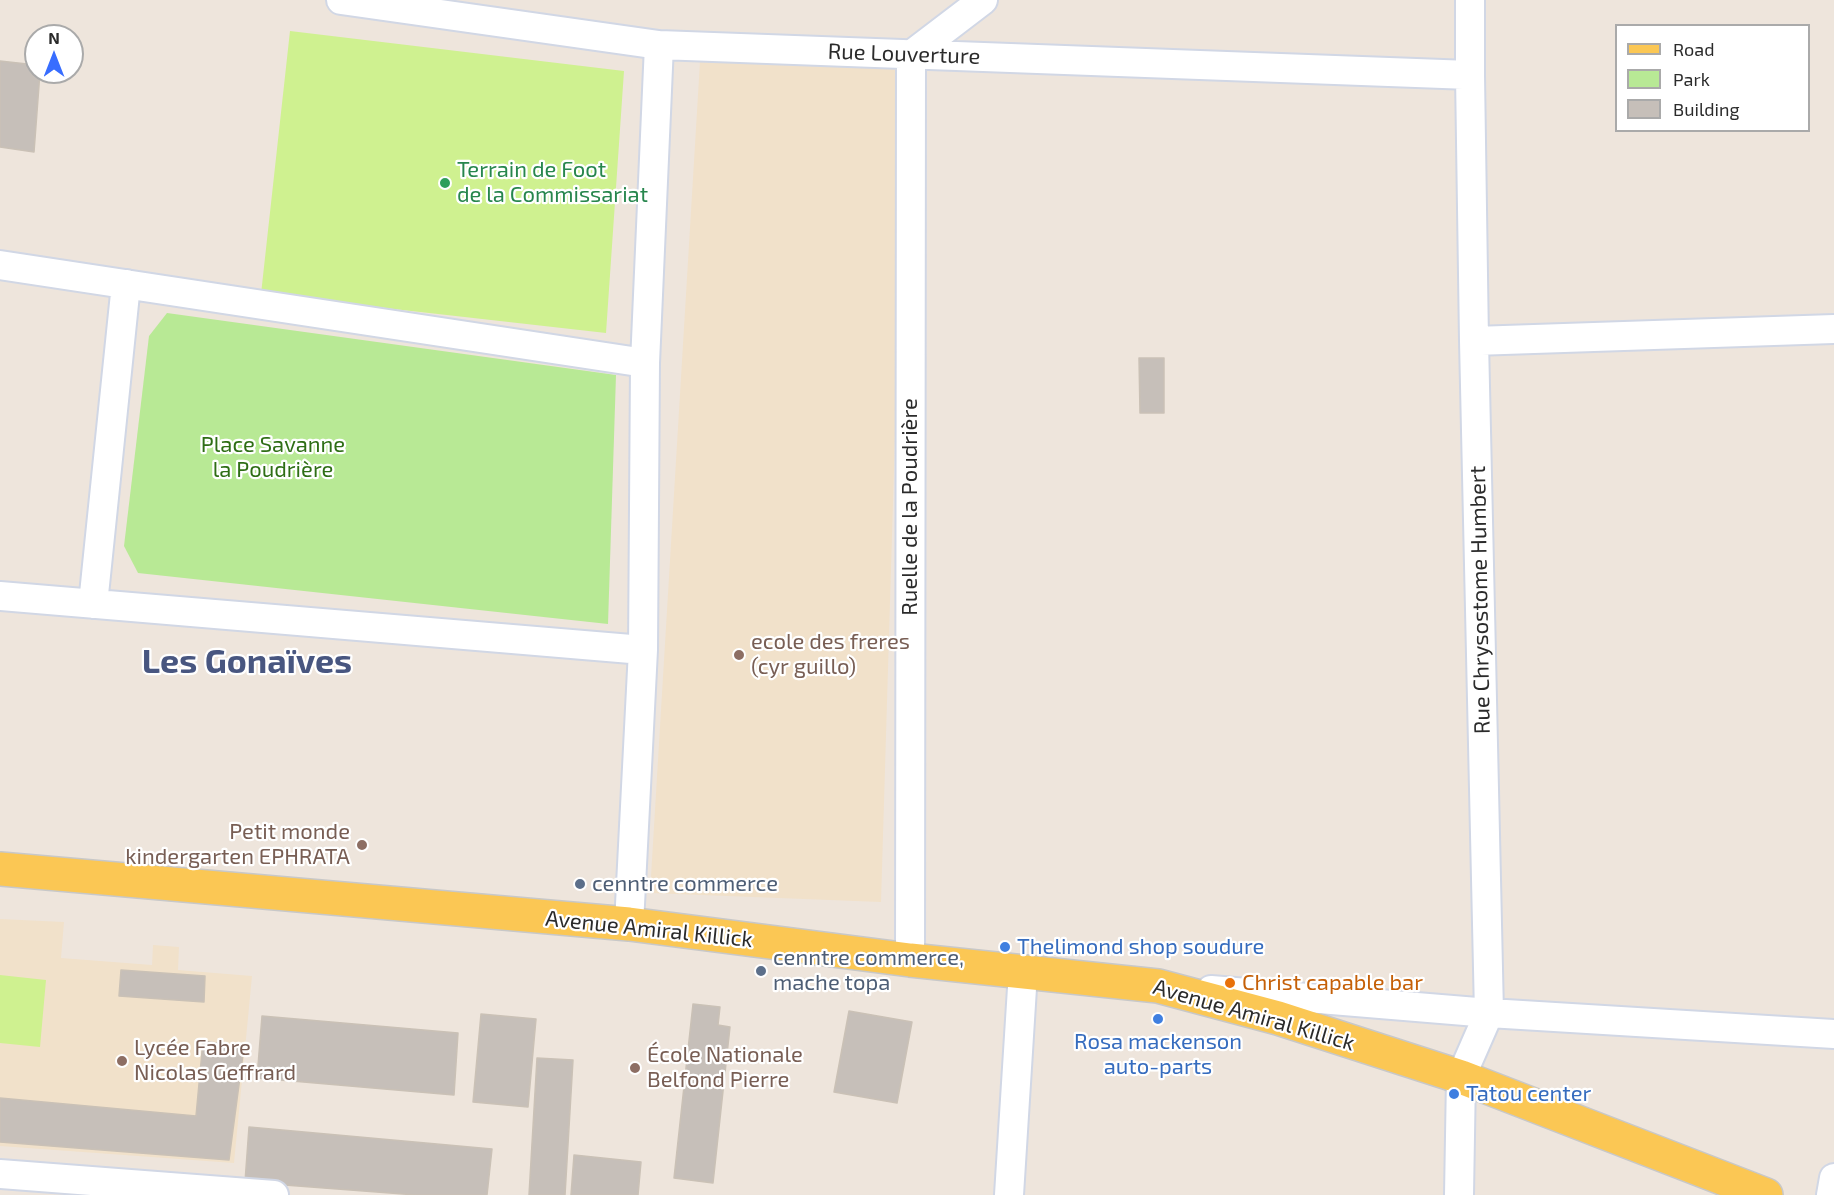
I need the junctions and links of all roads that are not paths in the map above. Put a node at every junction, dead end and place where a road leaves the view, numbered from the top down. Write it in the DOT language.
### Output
graph roads {
  1 [pos="341,0"];
  2 [pos="983,0"];
  3 [pos="1470,0"];
  4 [pos="660,45"];
  5 [pos="911,55"];
  6 [pos="1470,75"];
  7 [pos="0,265"];
  8 [pos="126,284"];
  9 [pos="1834,329"];
  10 [pos="1474,341"];
  11 [pos="645,363"];
  12 [pos="0,596"];
  13 [pos="93,604"];
  14 [pos="643,650"];
  15 [pos="3,867"];
  16 [pos="629,924"];
  17 [pos="909,960"];
  18 [pos="1023,972"];
  19 [pos="1158,986"];
  20 [pos="1489,1013"];
  21 [pos="1834,1034"];
  22 [pos="1461,1077"];
  23 [pos="0,1174"];
  24 [pos="1834,1178"];
  25 [pos="274,1195"];
  26 [pos="1009,1195"];
  27 [pos="1459,1195"];
  28 [pos="1766,1195"];
  29 [pos="1831,1195"];
  1 -- 4 [label="street, Rue Louverture"];
  2 -- 5 [label="street"];
  3 -- 6 [label="street, Rue Chrysostome Humbert"];
  4 -- 5 [label="street, Rue Louverture"];
  4 -- 11 [label="street"];
  5 -- 6 [label="street, Rue Louverture"];
  5 -- 17 [label="street, Ruelle de la Poudrière"];
  6 -- 10 [label="street, Rue Chrysostome Humbert"];
  7 -- 8 [label="street"];
  8 -- 11 [label="street"];
  8 -- 13 [label="street"];
  9 -- 10 [label="street"];
  10 -- 20 [label="street, Rue Chrysostome Humbert"];
  11 -- 14 [label="street"];
  12 -- 13 [label="street"];
  13 -- 14 [label="street"];
  14 -- 16 [label="street"];
  15 -- 16 [label="main road, Avenue Amiral Killick"];
  16 -- 17 [label="main road, Avenue Amiral Killick"];
  17 -- 18 [label="main road, Avenue Amiral Killick"];
  18 -- 19 [label="main road, Avenue Amiral Killick"];
  18 -- 26 [label="street"];
  19 -- 20 [label="street"];
  19 -- 22 [label="main road, Avenue Amiral Killick"];
  20 -- 21 [label="street"];
  20 -- 22 [label="street, Rue Chrysostome Humbert"];
  22 -- 27 [label="street, Rue Chrysostome Humbert"];
  22 -- 28 [label="main road, Avenue Amiral Killick"];
  23 -- 25 [label="street"];
  24 -- 29 [label="street"];
}
